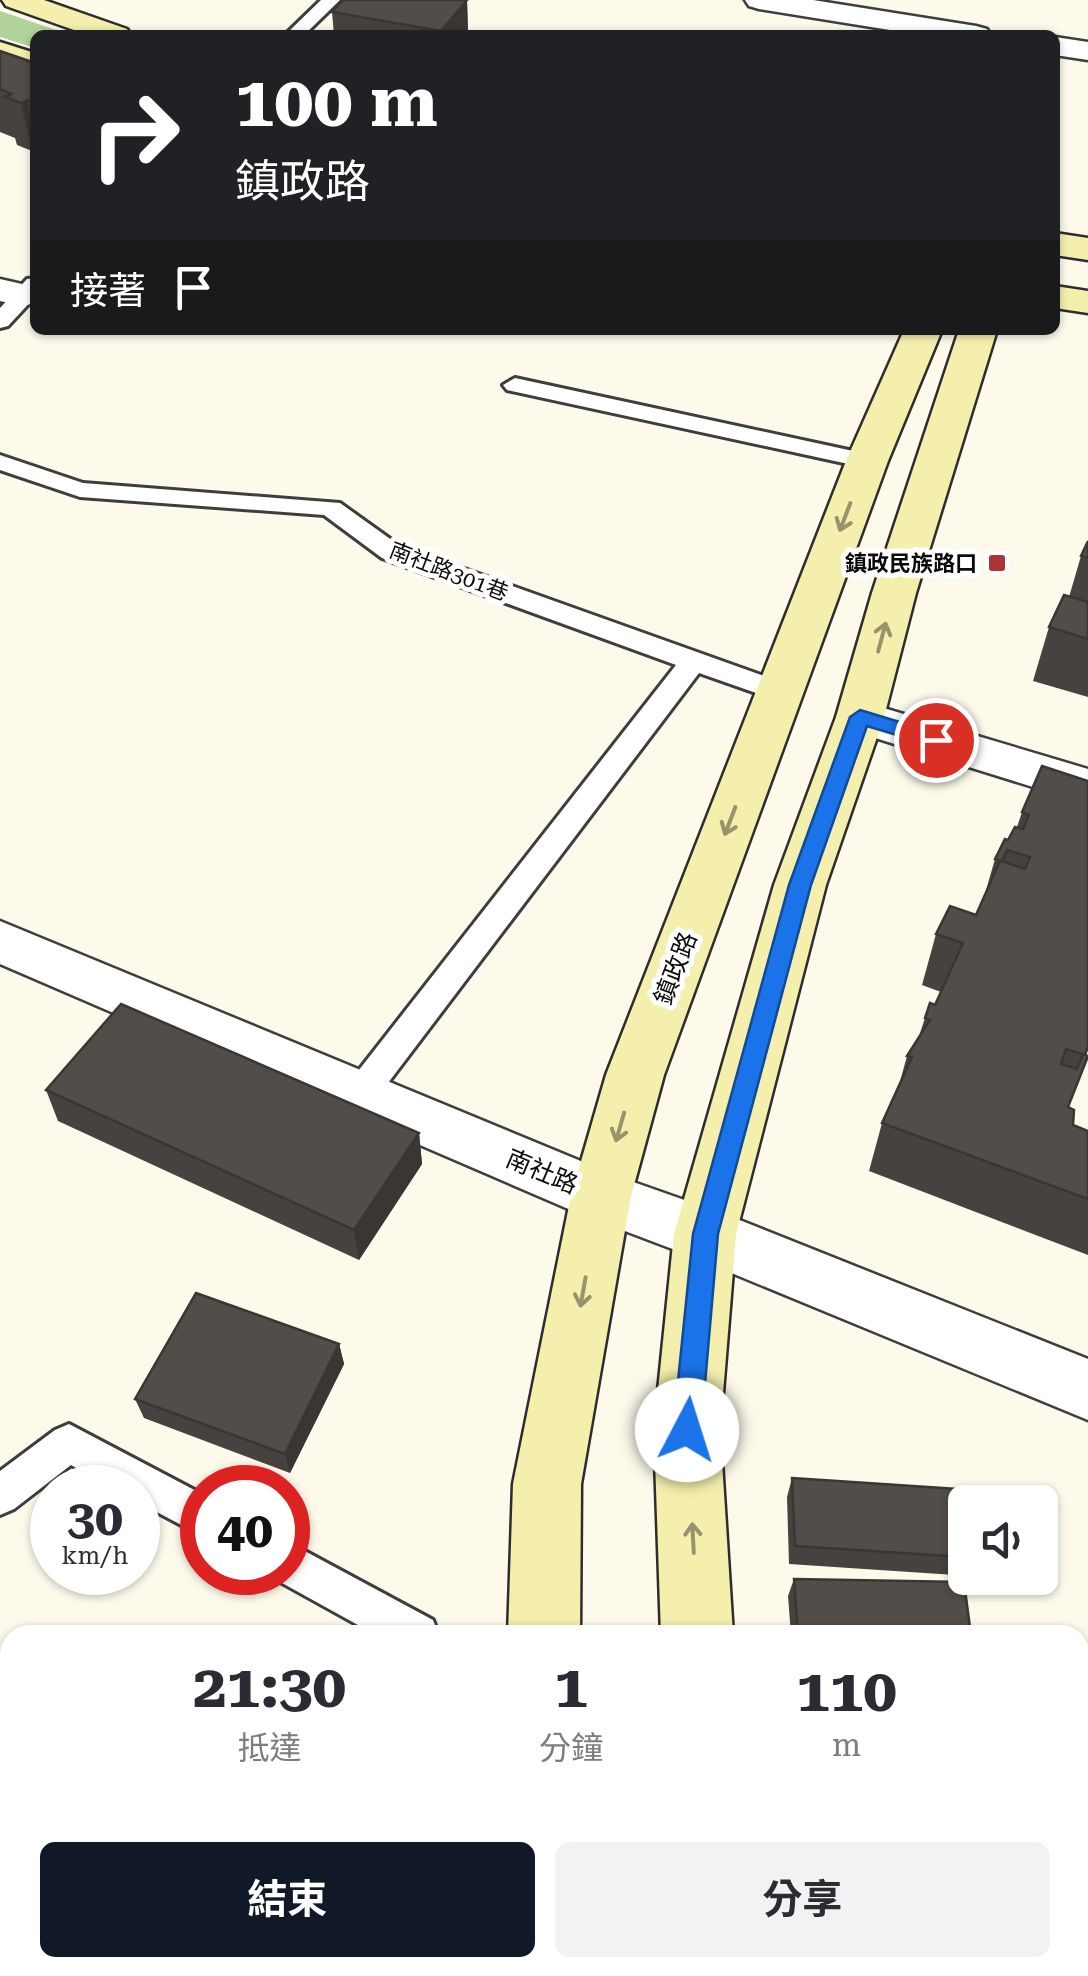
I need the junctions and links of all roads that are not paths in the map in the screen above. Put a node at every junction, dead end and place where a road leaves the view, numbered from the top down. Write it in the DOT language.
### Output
graph roads {
  1 [pos="16,0"];
  2 [pos="331,0"];
  3 [pos="759,0"];
  4 [pos="873,10"];
  5 [pos="102,30"];
  6 [pos="299,30"];
  7 [pos="955,30"];
  8 [pos="1060,47"];
  9 [pos="0,51"];
  10 [pos="1088,51"];
  11 [pos="30,61"];
  12 [pos="1060,245"];
  13 [pos="1088,249"];
  14 [pos="1060,299"];
  15 [pos="1088,302"];
  16 [pos="920,335"];
  17 [pos="976,335"];
  18 [pos="515,385"];
  19 [pos="866,461"];
  20 [pos="0,462"];
  21 [pos="693,662"];
  22 [pos="779,692"];
  23 [pos="860,717"];
  24 [pos="1088,787"];
  25 [pos="0,941"];
  26 [pos="360,1094"];
  27 [pos="601,1196"];
  28 [pos="705,1234"];
  29 [pos="1088,1390"];
  30 [pos="0,1495"];
  31 [pos="180,1504"];
  32 [pos="310,1575"];
  33 [pos="400,1625"];
  34 [pos="544,1625"];
  35 [pos="697,1625"];
  1 -- 5 [label="street"];
  2 -- 6 [label="lane"];
  3 -- 4 [label="street"];
  4 -- 7 [label="street"];
  8 -- 10 [label="street"];
  9 -- 11 [label="street"];
  12 -- 13 [label="street"];
  14 -- 15 [label="street"];
  16 -- 19 [label="street, 鎮政路"];
  23 -- 17 [label="street, one-way"];
  18 -- 19 [label="lane"];
  19 -- 22 [label="street, 鎮政路, one-way"];
  20 -- 21 [label="lane, 南社路301巷"];
  21 -- 22 [label="lane, 南社路301巷"];
  21 -- 26 [label="lane"];
  22 -- 27 [label="street, 鎮政路, one-way"];
  23 -- 24 [label="street"];
  23 -- 28 [label="street"];
  25 -- 26 [label="street, 南社路"];
  26 -- 27 [label="street, 南社路"];
  27 -- 28 [label="street, 南社路"];
  27 -- 34 [label="street, 鎮政路, one-way"];
  28 -- 29 [label="street, 南社路"];
  35 -- 28 [label="street, one-way"];
  30 -- 31 [label="lane"];
  32 -- 33 [label="lane"];
}
